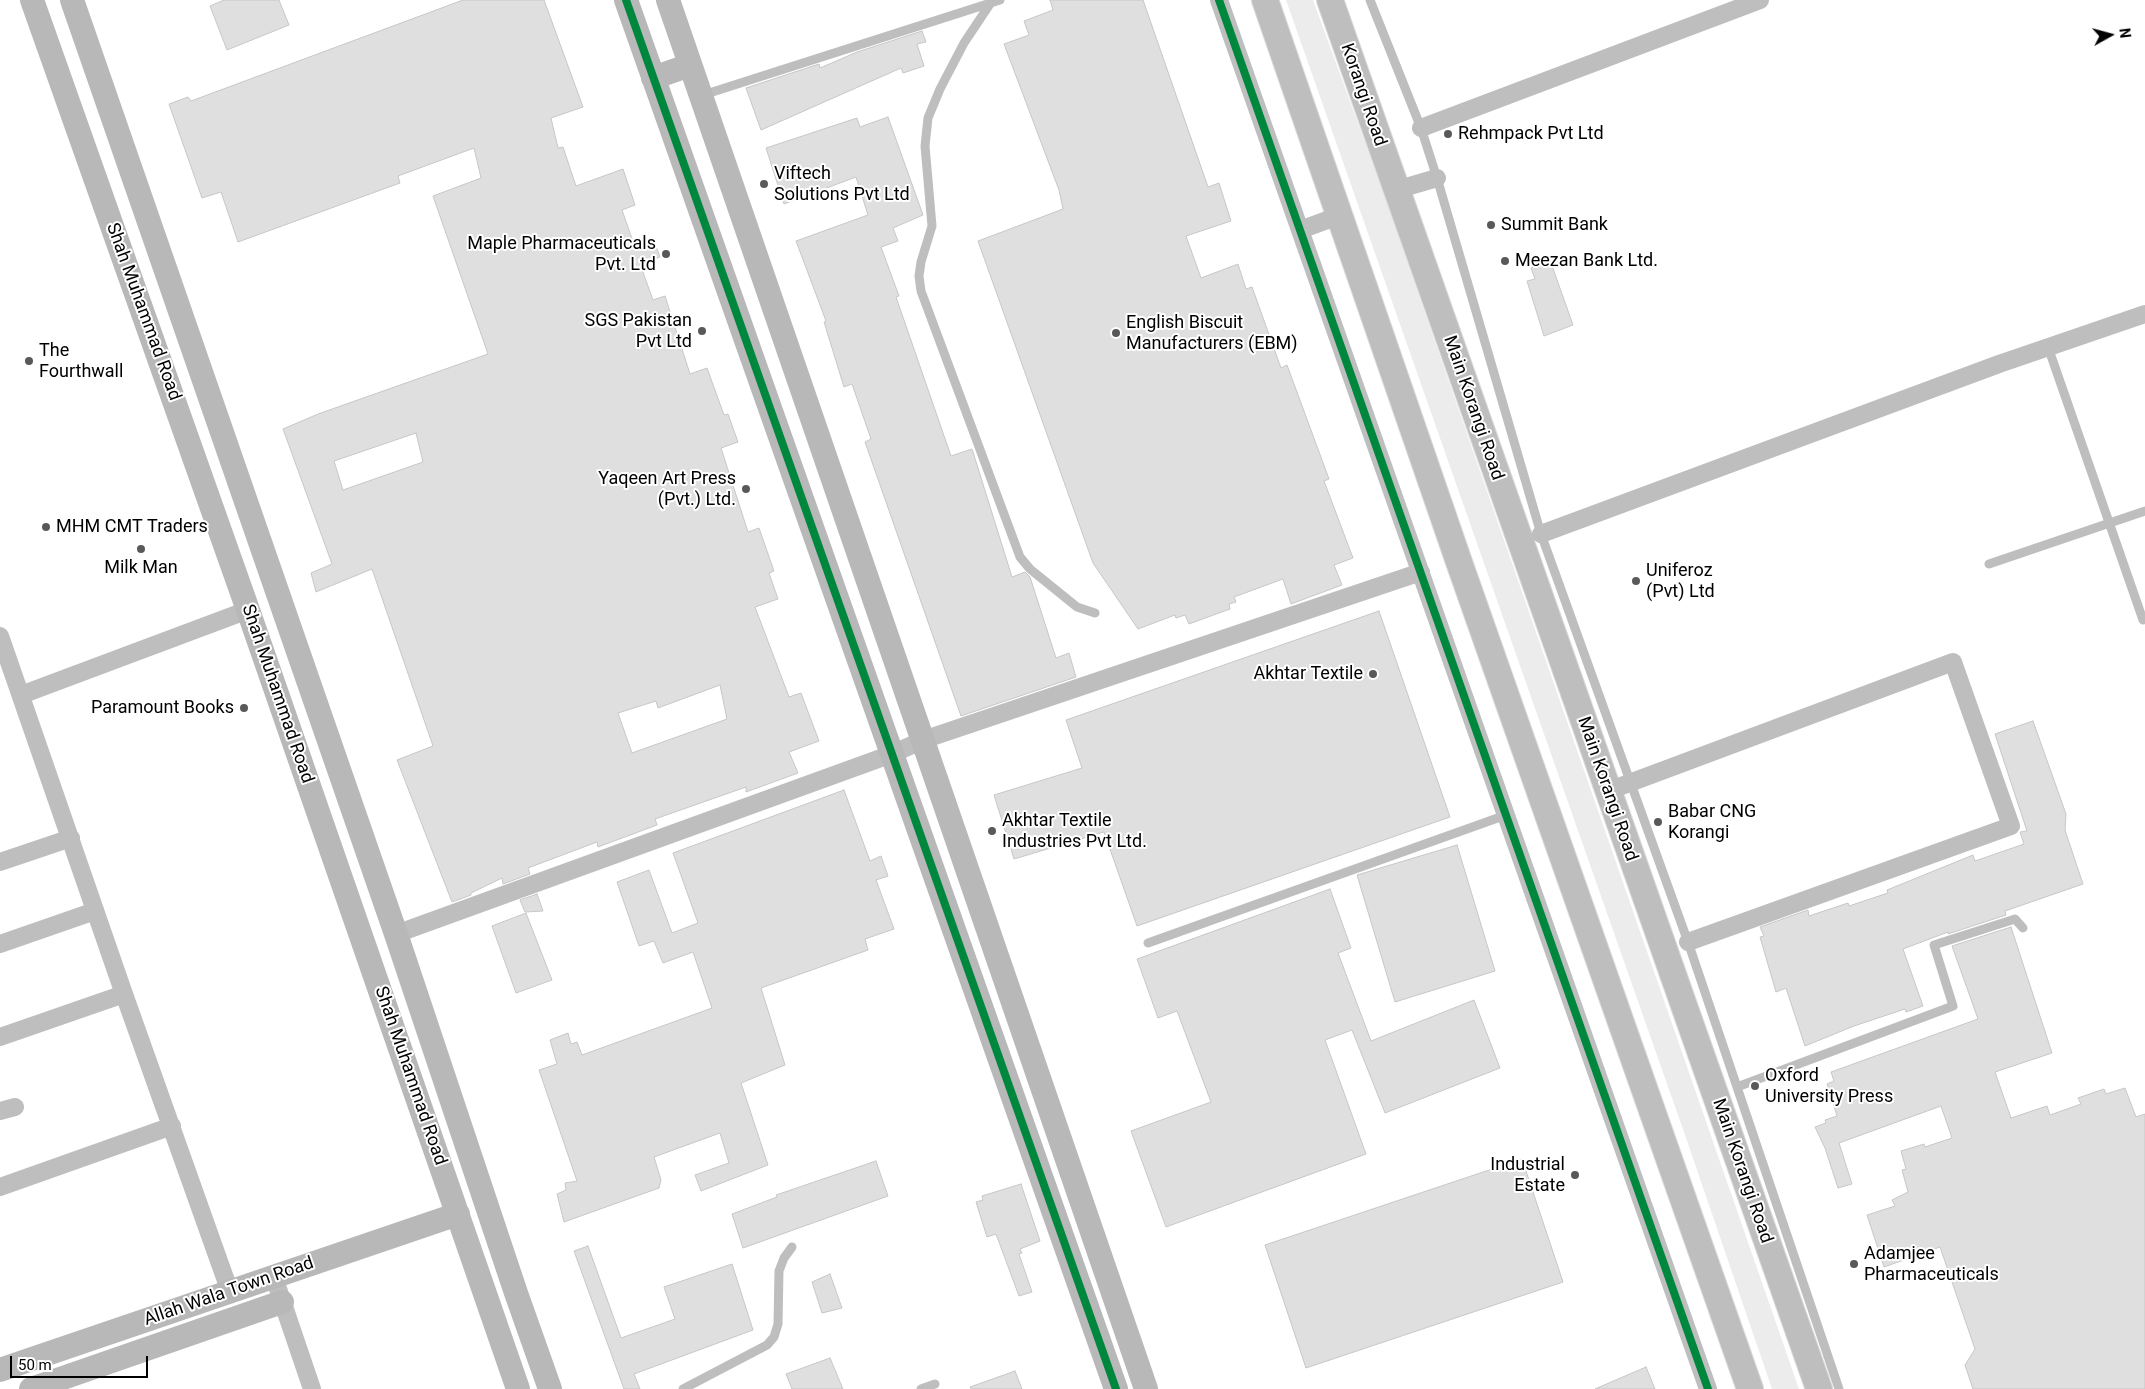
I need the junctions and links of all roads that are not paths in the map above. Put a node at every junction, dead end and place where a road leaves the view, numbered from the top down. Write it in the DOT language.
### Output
graph roads {
  1 [pos="32,0"];
  2 [pos="72,0"];
  3 [pos="626,0"];
  4 [pos="668,0"];
  5 [pos="1000,0"];
  6 [pos="1219,0"];
  7 [pos="1265,0"];
  8 [pos="1330,0"];
  9 [pos="1370,0"];
  10 [pos="1760,0"];
  11 [pos="990,4"];
  12 [pos="690,66"];
  13 [pos="653,78"];
  14 [pos="699,96"];
  15 [pos="1421,128"];
  16 [pos="1437,178"];
  17 [pos="1396,190"];
  18 [pos="1340,215"];
  19 [pos="1300,230"];
  20 [pos="2145,314"];
  21 [pos="2048,347"];
  22 [pos="818,436"];
  23 [pos="784,450"];
  24 [pos="2145,511"];
  25 [pos="2111,523"];
  26 [pos="1540,534"];
  27 [pos="1989,564"];
  28 [pos="1421,572"];
  29 [pos="248,610"];
  30 [pos="1095,613"];
  31 [pos="2143,620"];
  32 [pos="0,636"];
  33 [pos="21,695"];
  34 [pos="923,740"];
  35 [pos="892,754"];
  36 [pos="335,762"];
  37 [pos="303,767"];
  38 [pos="1618,787"];
  39 [pos="347,796"];
  40 [pos="318,809"];
  41 [pos="1506,815"];
  42 [pos="71,838"];
  43 [pos="0,862"];
  44 [pos="95,911"];
  45 [pos="2023,928"];
  46 [pos="396,934"];
  47 [pos="1688,942"];
  48 [pos="1148,943"];
  49 [pos="0,944"];
  50 [pos="124,994"];
  51 [pos="0,1037"];
  52 [pos="1737,1087"];
  53 [pos="172,1126"];
  54 [pos="0,1188"];
  55 [pos="459,1218"];
  56 [pos="491,1218"];
  57 [pos="792,1247"];
  58 [pos="510,1275"];
  59 [pos="274,1278"];
  60 [pos="482,1285"];
  61 [pos="230,1292"];
  62 [pos="282,1302"];
  63 [pos="0,1370"];
  64 [pos="935,1384"];
  65 [pos="31,1389"];
  66 [pos="312,1389"];
  67 [pos="518,1389"];
  68 [pos="550,1389"];
  69 [pos="683,1389"];
  70 [pos="921,1389"];
  71 [pos="1116,1389"];
  72 [pos="1146,1389"];
  73 [pos="1708,1389"];
  74 [pos="1750,1389"];
  75 [pos="1819,1389"];
  76 [pos="1839,1389"];
  1 -- 29 [label="main road, Shah Muhammad Road"];
  2 -- 36 [label="main road, Shah Muhammad Road"];
  3 -- 13 [label="main road"];
  4 -- 12 [label="main road"];
  5 -- 11 [label="lane"];
  6 -- 19 [label="street"];
  7 -- 18 [label="main road"];
  8 -- 17 [label="main road, Korangi Road"];
  9 -- 15 [label="lane"];
  10 -- 15 [label="street"];
  11 -- 14 [label="lane"];
  11 -- 30 [label="lane"];
  12 -- 13 [label="main road"];
  12 -- 14 [label="main road"];
  13 -- 23 [label="main road"];
  14 -- 22 [label="main road"];
  15 -- 16 [label="lane"];
  16 -- 17 [label="street"];
  16 -- 26 [label="lane"];
  17 -- 38 [label="main road, Main Korangi Road"];
  18 -- 19 [label="street"];
  18 -- 74 [label="main road"];
  19 -- 28 [label="street"];
  20 -- 21 [label="street"];
  21 -- 25 [label="lane"];
  21 -- 26 [label="street"];
  22 -- 23 [label="main road"];
  22 -- 34 [label="main road"];
  23 -- 35 [label="main road"];
  24 -- 25 [label="lane"];
  25 -- 27 [label="lane"];
  25 -- 31 [label="lane"];
  26 -- 38 [label="lane"];
  28 -- 34 [label="street"];
  28 -- 41 [label="street"];
  29 -- 33 [label="street"];
  29 -- 37 [label="main road, Shah Muhammad Road"];
  32 -- 33 [label="street"];
  33 -- 42 [label="street"];
  34 -- 35 [label="street"];
  34 -- 72 [label="main road"];
  35 -- 46 [label="street"];
  35 -- 71 [label="main road"];
  36 -- 37 [label="main road"];
  36 -- 39 [label="main road, Shah Muhammad Road"];
  37 -- 40 [label="main road, Shah Muhammad Road"];
  38 -- 47 [label="lane"];
  38 -- 47 [label="street"];
  38 -- 75 [label="main road, Main Korangi Road"];
  39 -- 40 [label="main road"];
  39 -- 46 [label="main road, Shah Muhammad Road"];
  40 -- 55 [label="main road, Shah Muhammad Road"];
  41 -- 48 [label="lane"];
  41 -- 73 [label="street"];
  42 -- 43 [label="street"];
  42 -- 44 [label="street"];
  44 -- 49 [label="street"];
  44 -- 50 [label="street"];
  45 -- 52 [label="lane"];
  46 -- 56 [label="main road, Shah Muhammad Road"];
  47 -- 52 [label="lane"];
  50 -- 51 [label="street"];
  50 -- 53 [label="street"];
  52 -- 76 [label="lane"];
  53 -- 54 [label="street"];
  53 -- 61 [label="street"];
  55 -- 56 [label="main road, Allah Wala Town Road"];
  55 -- 59 [label="main road, Allah Wala Town Road"];
  55 -- 60 [label="main road, Shah Muhammad Road"];
  56 -- 58 [label="main road, Shah Muhammad Road"];
  57 -- 69 [label="lane"];
  58 -- 60 [label="main road"];
  58 -- 68 [label="main road, Shah Muhammad Road"];
  59 -- 61 [label="main road, Allah Wala Town Road"];
  59 -- 62 [label="street"];
  60 -- 67 [label="main road, Shah Muhammad Road"];
  61 -- 63 [label="main road, Allah Wala Town Road"];
  62 -- 65 [label="main road, Allah Wala Town Road"];
  62 -- 66 [label="street"];
  64 -- 70 [label="lane"];
}
